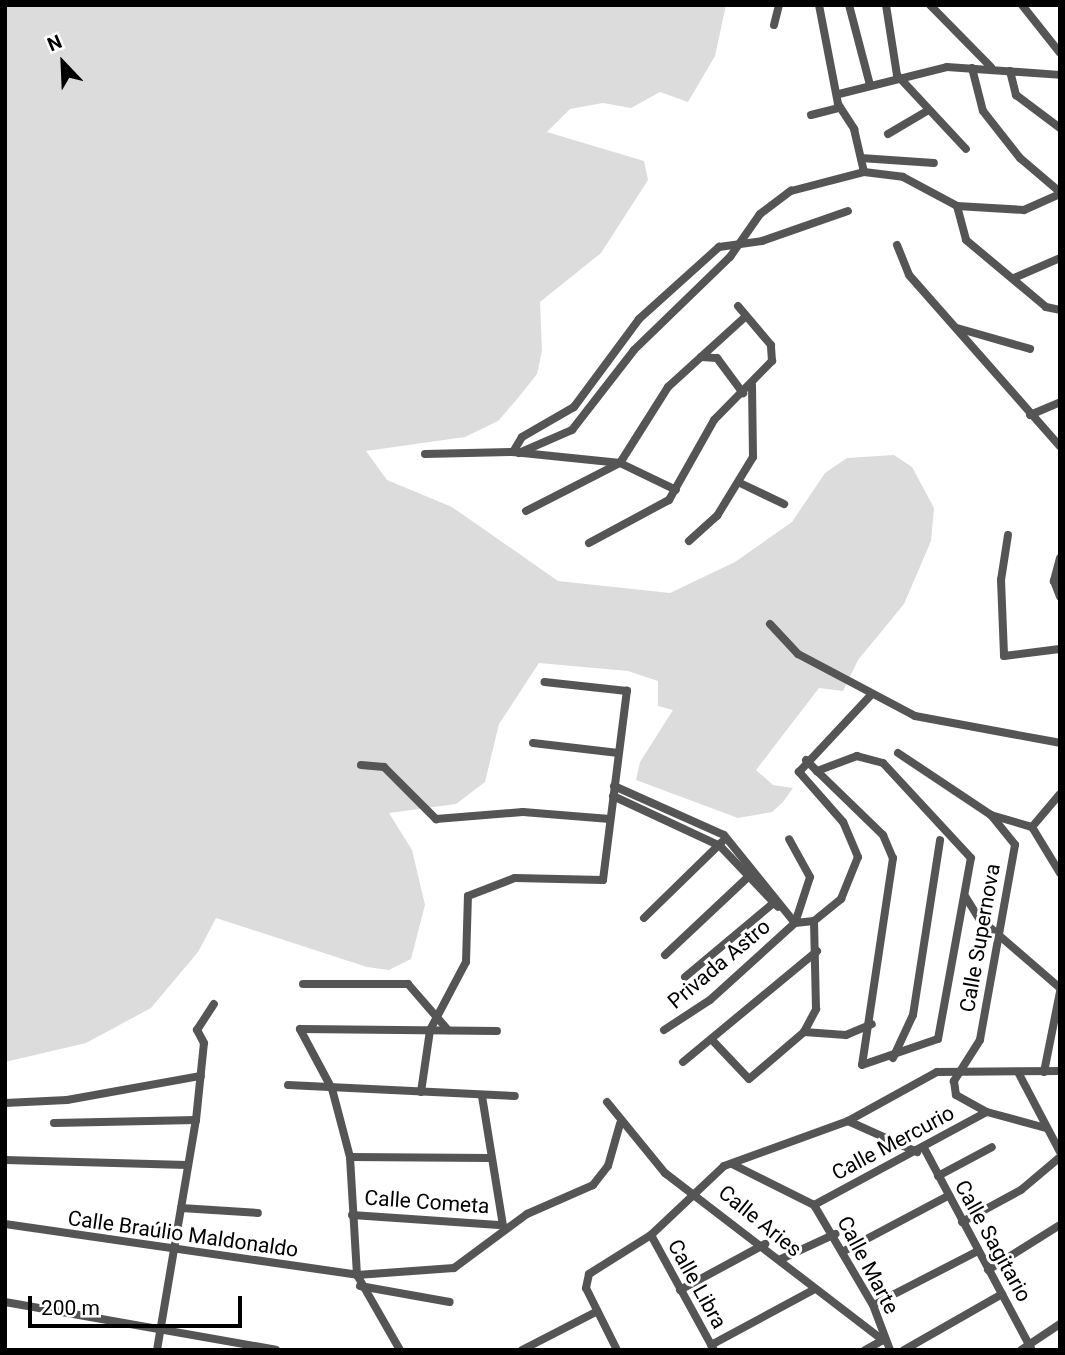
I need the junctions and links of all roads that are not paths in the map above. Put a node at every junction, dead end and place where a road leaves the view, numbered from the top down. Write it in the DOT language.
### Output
graph roads {
  1 [pos="779,5"];
  2 [pos="819,5"];
  3 [pos="849,5"];
  4 [pos="886,5"];
  5 [pos="930,5"];
  6 [pos="1022,5"];
  7 [pos="774,25"];
  8 [pos="1060,53"];
  9 [pos="991,67"];
  10 [pos="972,68"];
  11 [pos="1010,71"];
  12 [pos="897,75"];
  13 [pos="1060,75"];
  14 [pos="870,85"];
  15 [pos="839,94"];
  16 [pos="839,108"];
  17 [pos="927,111"];
  18 [pos="811,116"];
  19 [pos="1060,128"];
  20 [pos="888,134"];
  21 [pos="966,149"];
  22 [pos="861,158"];
  23 [pos="934,163"];
  24 [pos="864,172"];
  25 [pos="1060,193"];
  26 [pos="957,206"];
  27 [pos="848,211"];
  28 [pos="742,239"];
  29 [pos="897,244"];
  30 [pos="1060,258"];
  31 [pos="1014,278"];
  32 [pos="663,298"];
  33 [pos="738,306"];
  34 [pos="674,309"];
  35 [pos="1060,310"];
  36 [pos="746,316"];
  37 [pos="957,328"];
  38 [pos="1030,349"];
  39 [pos="698,358"];
  40 [pos="752,386"];
  41 [pos="743,393"];
  42 [pos="1060,402"];
  43 [pos="1030,415"];
  44 [pos="1060,446"];
  45 [pos="516,453"];
  46 [pos="425,454"];
  47 [pos="620,464"];
  48 [pos="740,483"];
  49 [pos="676,490"];
  50 [pos="784,505"];
  51 [pos="526,511"];
  52 [pos="1008,535"];
  53 [pos="689,541"];
  54 [pos="589,542"];
  55 [pos="1060,558"];
  56 [pos="1060,597"];
  57 [pos="770,624"];
  58 [pos="1060,649"];
  59 [pos="544,682"];
  60 [pos="871,695"];
  61 [pos="533,743"];
  62 [pos="1060,743"];
  63 [pos="618,752"];
  64 [pos="898,753"];
  65 [pos="806,760"];
  66 [pos="361,765"];
  67 [pos="817,771"];
  68 [pos="614,786"];
  69 [pos="1060,794"];
  70 [pos="613,796"];
  71 [pos="991,815"];
  72 [pos="610,819"];
  73 [pos="1031,827"];
  74 [pos="724,835"];
  75 [pos="789,839"];
  76 [pos="940,840"];
  77 [pos="720,846"];
  78 [pos="1060,873"];
  79 [pos="749,876"];
  80 [pos="965,896"];
  81 [pos="777,905"];
  82 [pos="645,918"];
  83 [pos="814,921"];
  84 [pos="796,923"];
  85 [pos="998,937"];
  86 [pos="817,951"];
  87 [pos="664,955"];
  88 [pos="685,977"];
  89 [pos="303,984"];
  90 [pos="1060,990"];
  91 [pos="214,1004"];
  92 [pos="440,1016"];
  93 [pos="872,1024"];
  94 [pos="430,1030"];
  95 [pos="664,1030"];
  96 [pos="448,1031"];
  97 [pos="497,1031"];
  98 [pos="804,1032"];
  99 [pos="713,1041"];
  100 [pos="893,1058"];
  101 [pos="683,1062"];
  102 [pos="960,1070"];
  103 [pos="1060,1071"];
  104 [pos="1018,1072"];
  105 [pos="1044,1072"];
  106 [pos="201,1076"];
  107 [pos="288,1085"];
  108 [pos="332,1089"];
  109 [pos="421,1092"];
  110 [pos="482,1096"];
  111 [pos="515,1096"];
  112 [pos="607,1102"];
  113 [pos="5,1104"];
  114 [pos="987,1112"];
  115 [pos="196,1120"];
  116 [pos="848,1121"];
  117 [pos="54,1123"];
  118 [pos="620,1124"];
  119 [pos="1046,1128"];
  120 [pos="992,1147"];
  121 [pos="920,1151"];
  122 [pos="1060,1155"];
  123 [pos="350,1157"];
  124 [pos="490,1158"];
  125 [pos="5,1160"];
  126 [pos="732,1164"];
  127 [pos="187,1165"];
  128 [pos="938,1176"];
  129 [pos="697,1193"];
  130 [pos="948,1196"];
  131 [pos="814,1205"];
  132 [pos="181,1208"];
  133 [pos="258,1213"];
  134 [pos="352,1215"];
  135 [pos="962,1222"];
  136 [pos="5,1224"];
  137 [pos="504,1225"];
  138 [pos="1060,1225"];
  139 [pos="835,1234"];
  140 [pos="651,1235"];
  141 [pos="765,1244"];
  142 [pos="844,1251"];
  143 [pos="978,1251"];
  144 [pos="173,1252"];
  145 [pos="781,1259"];
  146 [pos="988,1270"];
  147 [pos="357,1275"];
  148 [pos="360,1286"];
  149 [pos="680,1290"];
  150 [pos="813,1290"];
  151 [pos="1002,1294"];
  152 [pos="5,1302"];
  153 [pos="450,1302"];
  154 [pos="873,1305"];
  155 [pos="596,1312"];
  156 [pos="1060,1324"];
  157 [pos="160,1331"];
  158 [pos="883,1340"];
  159 [pos="712,1347"];
  160 [pos="1031,1347"];
  161 [pos="157,1350"];
  162 [pos="276,1350"];
  163 [pos="400,1350"];
  164 [pos="522,1350"];
  165 [pos="617,1350"];
  166 [pos="864,1350"];
  167 [pos="890,1350"];
  168 [pos="904,1350"];
  169 [pos="1021,1350"];
  1 -- 7 [label="street"];
  2 -- 15 [label="street"];
  3 -- 14 [label="street"];
  4 -- 12 [label="street"];
  5 -- 9 [label="street"];
  6 -- 8 [label="street"];
  9 -- 10 [label="street"];
  9 -- 11 [label="street"];
  10 -- 12 [label="street"];
  10 -- 25 [label="street"];
  11 -- 13 [label="street"];
  11 -- 19 [label="street"];
  12 -- 14 [label="street"];
  12 -- 17 [label="street"];
  14 -- 15 [label="street"];
  15 -- 16 [label="street"];
  16 -- 18 [label="street"];
  16 -- 22 [label="street"];
  17 -- 20 [label="street"];
  17 -- 21 [label="street"];
  22 -- 23 [label="street"];
  22 -- 24 [label="street"];
  24 -- 26 [label="street"];
  24 -- 28 [label="street"];
  25 -- 26 [label="street"];
  26 -- 31 [label="street"];
  27 -- 28 [label="street"];
  28 -- 32 [label="street"];
  28 -- 34 [label="street"];
  29 -- 37 [label="street"];
  30 -- 31 [label="street"];
  31 -- 35 [label="street"];
  32 -- 34 [label="street"];
  32 -- 45 [label="street"];
  33 -- 36 [label="street"];
  34 -- 45 [label="street"];
  36 -- 39 [label="street"];
  36 -- 40 [label="street"];
  37 -- 38 [label="street"];
  37 -- 43 [label="street"];
  39 -- 41 [label="street"];
  39 -- 47 [label="street"];
  40 -- 41 [label="street"];
  40 -- 48 [label="street"];
  41 -- 49 [label="street"];
  42 -- 43 [label="street"];
  43 -- 44 [label="street"];
  45 -- 46 [label="street"];
  45 -- 47 [label="street"];
  47 -- 49 [label="street"];
  47 -- 51 [label="street"];
  48 -- 50 [label="street"];
  48 -- 53 [label="street"];
  49 -- 54 [label="street"];
  52 -- 58 [label="street"];
  55 -- 56 [label="street"];
  57 -- 60 [label="street"];
  59 -- 63 [label="street"];
  60 -- 62 [label="street"];
  60 -- 65 [label="street"];
  61 -- 63 [label="street"];
  63 -- 68 [label="street"];
  64 -- 71 [label="street"];
  65 -- 67 [label="street"];
  65 -- 83 [label="street"];
  66 -- 72 [label="street"];
  67 -- 80 [label="street"];
  67 -- 93 [label="street"];
  68 -- 70 [label="street"];
  68 -- 74 [label="street"];
  69 -- 73 [label="street"];
  70 -- 72 [label="street"];
  70 -- 77 [label="street"];
  71 -- 73 [label="street"];
  71 -- 85 [label="street, Calle Supernova"];
  72 -- 92 [label="street"];
  73 -- 78 [label="street"];
  74 -- 77 [label="street"];
  74 -- 81 [label="street"];
  75 -- 84 [label="street"];
  76 -- 100 [label="street"];
  77 -- 79 [label="street"];
  77 -- 82 [label="street"];
  79 -- 81 [label="street"];
  79 -- 87 [label="street"];
  80 -- 85 [label="street"];
  80 -- 100 [label="street"];
  81 -- 84 [label="street"];
  81 -- 88 [label="street"];
  83 -- 84 [label="street"];
  83 -- 86 [label="street"];
  84 -- 95 [label="street, Privada Astro"];
  85 -- 90 [label="street"];
  85 -- 102 [label="street, Calle Supernova"];
  86 -- 98 [label="street"];
  86 -- 99 [label="street"];
  89 -- 92 [label="street"];
  90 -- 105 [label="street"];
  91 -- 106 [label="street"];
  92 -- 94 [label="street"];
  92 -- 96 [label="street"];
  93 -- 98 [label="street"];
  93 -- 100 [label="street"];
  94 -- 96 [label="street"];
  94 -- 108 [label="street"];
  94 -- 109 [label="street"];
  96 -- 97 [label="street"];
  98 -- 99 [label="street"];
  99 -- 101 [label="street"];
  102 -- 104 [label="street"];
  102 -- 114 [label="street"];
  102 -- 116 [label="street"];
  103 -- 105 [label="street"];
  104 -- 105 [label="street"];
  104 -- 119 [label="street"];
  106 -- 113 [label="street"];
  106 -- 115 [label="street"];
  107 -- 108 [label="street"];
  108 -- 109 [label="street"];
  108 -- 123 [label="street"];
  109 -- 110 [label="street"];
  110 -- 111 [label="street"];
  110 -- 124 [label="street"];
  112 -- 118 [label="street, Calle Aries"];
  114 -- 119 [label="street"];
  114 -- 121 [label="street, Calle Mercurio"];
  115 -- 117 [label="street"];
  115 -- 127 [label="street"];
  116 -- 121 [label="street"];
  116 -- 126 [label="street"];
  118 -- 129 [label="street, Calle Aries"];
  118 -- 137 [label="street"];
  119 -- 122 [label="street"];
  120 -- 128 [label="street"];
  121 -- 128 [label="street, Calle Sagitario"];
  121 -- 131 [label="street, Calle Mercurio"];
  122 -- 135 [label="street"];
  123 -- 124 [label="street"];
  123 -- 134 [label="street"];
  124 -- 137 [label="street"];
  125 -- 127 [label="street"];
  126 -- 129 [label="street"];
  126 -- 131 [label="street, Calle Marte"];
  127 -- 132 [label="street"];
  128 -- 130 [label="street, Calle Sagitario"];
  129 -- 140 [label="street"];
  129 -- 141 [label="street, Calle Aries"];
  130 -- 135 [label="street, Calle Sagitario"];
  130 -- 142 [label="street"];
  131 -- 139 [label="street, Calle Marte"];
  132 -- 133 [label="street"];
  132 -- 144 [label="street"];
  134 -- 137 [label="street, Calle Cometa"];
  134 -- 147 [label="street"];
  135 -- 143 [label="street, Calle Sagitario"];
  136 -- 144 [label="street, Calle Braúlio Maldonaldo"];
  137 -- 147 [label="street, Calle Braúlio Maldonaldo"];
  138 -- 146 [label="street"];
  139 -- 142 [label="street, Calle Marte"];
  139 -- 145 [label="street"];
  140 -- 149 [label="street, Calle Libra"];
  140 -- 155 [label="street"];
  141 -- 145 [label="street, Calle Aries"];
  141 -- 149 [label="street"];
  142 -- 154 [label="street, Calle Marte"];
  143 -- 146 [label="street, Calle Sagitario"];
  143 -- 154 [label="street"];
  144 -- 147 [label="street, Calle Braúlio Maldonaldo"];
  144 -- 157 [label="street"];
  145 -- 150 [label="street, Calle Aries"];
  146 -- 151 [label="street, Calle Sagitario"];
  147 -- 148 [label="street"];
  148 -- 153 [label="street"];
  148 -- 163 [label="street"];
  149 -- 159 [label="street, Calle Libra"];
  150 -- 158 [label="street, Calle Aries"];
  150 -- 159 [label="street"];
  151 -- 160 [label="street, Calle Sagitario"];
  151 -- 168 [label="street"];
  152 -- 157 [label="street"];
  154 -- 158 [label="street, Calle Marte"];
  155 -- 164 [label="street"];
  155 -- 165 [label="street"];
  156 -- 160 [label="street"];
  157 -- 161 [label="street"];
  157 -- 162 [label="street"];
  158 -- 166 [label="street"];
  158 -- 167 [label="street, Calle Marte"];
  160 -- 169 [label="street"];
}
